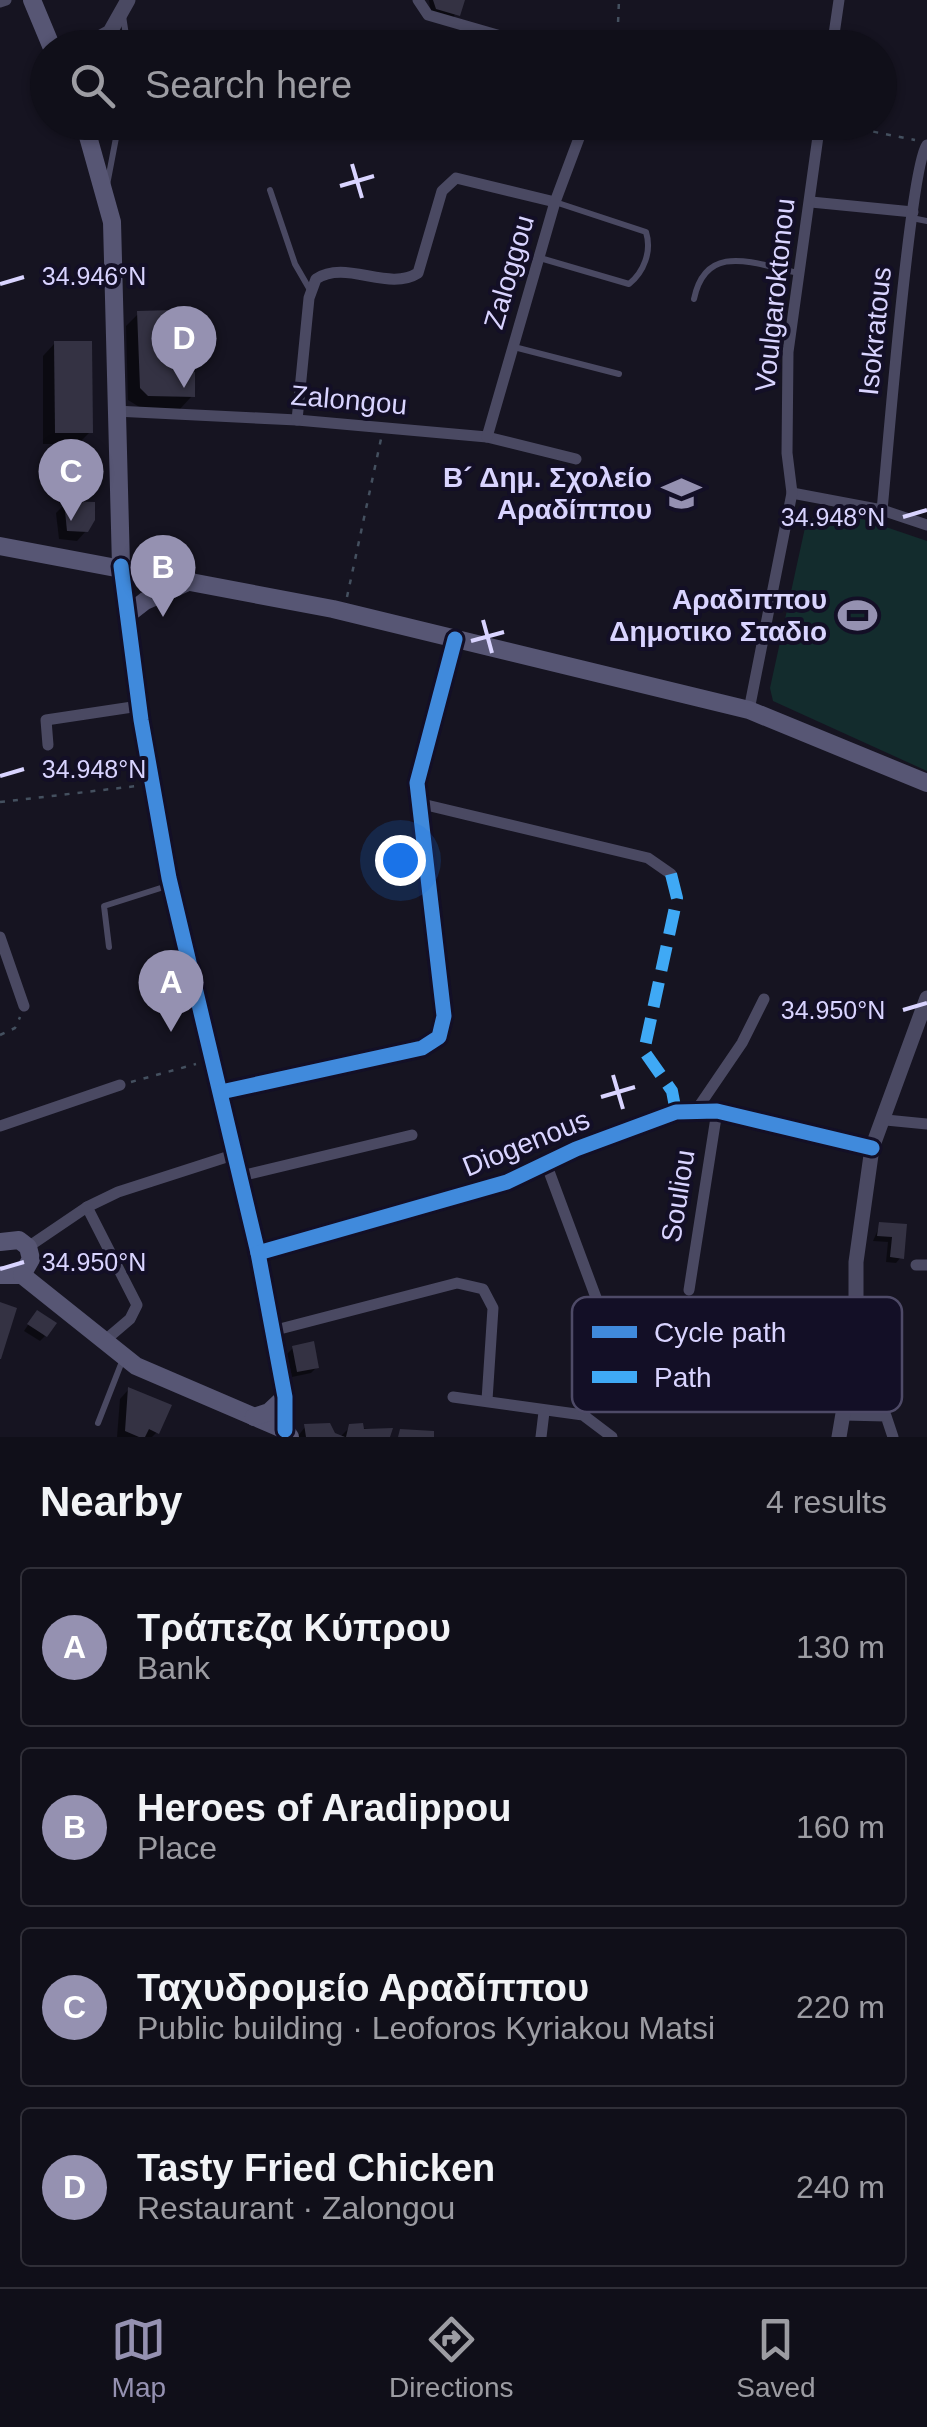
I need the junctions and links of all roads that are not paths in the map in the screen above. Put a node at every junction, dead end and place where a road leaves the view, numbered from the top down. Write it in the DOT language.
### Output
graph roads {
  1 [pos="32,0"];
  2 [pos="418,0"];
  3 [pos="839,0"];
  4 [pos="126,8"];
  5 [pos="44,30"];
  6 [pos="110,30"];
  7 [pos="478,30"];
  8 [pos="835,30"];
  9 [pos="90,140"];
  10 [pos="117,140"];
  11 [pos="579,140"];
  12 [pos="820,140"];
  13 [pos="923,150"];
  14 [pos="105,190"];
  15 [pos="270,190"];
  16 [pos="555,202"];
  17 [pos="811,202"];
  18 [pos="912,215"];
  19 [pos="927,221"];
  20 [pos="539,258"];
  21 [pos="800,274"];
  22 [pos="310,290"];
  23 [pos="694,299"];
  24 [pos="513,346"];
  25 [pos="619,374"];
  26 [pos="115,411"];
  27 [pos="297,420"];
  28 [pos="487,437"];
  29 [pos="576,460"];
  30 [pos="792,493"];
  31 [pos="882,510"];
  32 [pos="927,524"];
  33 [pos="0,546"];
  34 [pos="121,566"];
  35 [pos="190,580"];
  36 [pos="127,615"];
  37 [pos="455,639"];
  38 [pos="139,706"];
  39 [pos="750,710"];
  40 [pos="48,745"];
  41 [pos="927,783"];
  42 [pos="418,802"];
  43 [pos="670,874"];
  44 [pos="171,884"];
  45 [pos="0,937"];
  46 [pos="110,947"];
  47 [pos="927,998"];
  48 [pos="764,999"];
  49 [pos="24,1006"];
  50 [pos="120,1085"];
  51 [pos="221,1092"];
  52 [pos="717,1111"];
  53 [pos="695,1112"];
  54 [pos="886,1120"];
  55 [pos="927,1124"];
  56 [pos="0,1126"];
  57 [pos="412,1135"];
  58 [pos="872,1148"];
  59 [pos="236,1154"];
  60 [pos="547,1166"];
  61 [pos="240,1176"];
  62 [pos="87,1207"];
  63 [pos="1,1240"];
  64 [pos="28,1247"];
  65 [pos="258,1253"];
  66 [pos="0,1274"];
  67 [pos="22,1275"];
  68 [pos="689,1290"];
  69 [pos="596,1297"];
  70 [pos="856,1297"];
  71 [pos="272,1330"];
  72 [pos="103,1342"];
  73 [pos="123,1358"];
  74 [pos="284,1397"];
  75 [pos="453,1398"];
  76 [pos="486,1400"];
  77 [pos="544,1412"];
  78 [pos="586,1412"];
  79 [pos="844,1412"];
  80 [pos="843,1415"];
  81 [pos="254,1416"];
  82 [pos="584,1416"];
  83 [pos="98,1423"];
  84 [pos="287,1433"];
  85 [pos="541,1437"];
  86 [pos="612,1437"];
  87 [pos="839,1437"];
  88 [pos="893,1437"];
  1 -- 5 [label="main road"];
  2 -- 7 [label="street"];
  3 -- 8 [label="street"];
  4 -- 6 [label="street"];
  9 -- 14 [label="main road"];
  10 -- 14 [label="lane"];
  11 -- 16 [label="street, Zaloggou"];
  12 -- 17 [label="street, Voulgaroktonou"];
  13 -- 18 [label="street, Isokratous"];
  14 -- 26 [label="main road"];
  15 -- 22 [label="lane"];
  16 -- 20 [label="street, Zaloggou"];
  16 -- 20 [label="lane"];
  16 -- 22 [label="street"];
  17 -- 18 [label="street"];
  17 -- 21 [label="street, Voulgaroktonou"];
  18 -- 19 [label="lane"];
  18 -- 31 [label="street, Isokratous"];
  20 -- 24 [label="street, Zaloggou"];
  21 -- 23 [label="lane"];
  21 -- 30 [label="street, Voulgaroktonou"];
  22 -- 27 [label="street"];
  24 -- 25 [label="lane"];
  24 -- 28 [label="street, Zaloggou"];
  26 -- 27 [label="street, Zalongou"];
  26 -- 34 [label="main road"];
  27 -- 28 [label="street, Zalongou"];
  28 -- 29 [label="street, Zalongou"];
  30 -- 31 [label="street"];
  30 -- 39 [label="street, Voulgaroktonou"];
  31 -- 32 [label="street"];
  33 -- 34 [label="main road"];
  34 -- 35 [label="main road"];
  34 -- 36 [label="street"];
  35 -- 36 [label="main road"];
  35 -- 37 [label="main road"];
  36 -- 38 [label="street"];
  37 -- 39 [label="main road"];
  37 -- 42 [label="street"];
  38 -- 40 [label="street"];
  38 -- 44 [label="street"];
  39 -- 41 [label="main road"];
  42 -- 43 [label="street"];
  42 -- 51 [label="street"];
  44 -- 46 [label="lane"];
  44 -- 51 [label="street"];
  45 -- 49 [label="street"];
  47 -- 54 [label="street"];
  48 -- 53 [label="street"];
  50 -- 56 [label="street"];
  51 -- 59 [label="street"];
  52 -- 53 [label="street, Diogenous"];
  52 -- 58 [label="street, Diogenous"];
  52 -- 68 [label="street, Souliou"];
  53 -- 60 [label="street, Diogenous"];
  54 -- 55 [label="street"];
  54 -- 58 [label="street"];
  57 -- 61 [label="street"];
  58 -- 70 [label="street"];
  59 -- 61 [label="street"];
  59 -- 62 [label="street"];
  60 -- 65 [label="street, Diogenous"];
  60 -- 69 [label="street"];
  61 -- 65 [label="street"];
  62 -- 64 [label="street"];
  62 -- 72 [label="street"];
  63 -- 64 [label="main road"];
  64 -- 67 [label="main road"];
  65 -- 71 [label="street"];
  66 -- 67 [label="main road"];
  67 -- 72 [label="main road"];
  71 -- 74 [label="street"];
  71 -- 76 [label="street"];
  72 -- 73 [label="main road"];
  73 -- 81 [label="main road"];
  73 -- 83 [label="lane"];
  74 -- 81 [label="main road"];
  74 -- 84 [label="street"];
  75 -- 76 [label="street"];
  76 -- 77 [label="street"];
  77 -- 82 [label="street"];
  77 -- 85 [label="street"];
  78 -- 82 [label="street"];
  79 -- 80 [label="street"];
  80 -- 87 [label="street"];
  80 -- 88 [label="street"];
  81 -- 84 [label="main road"];
  82 -- 86 [label="street"];
}
